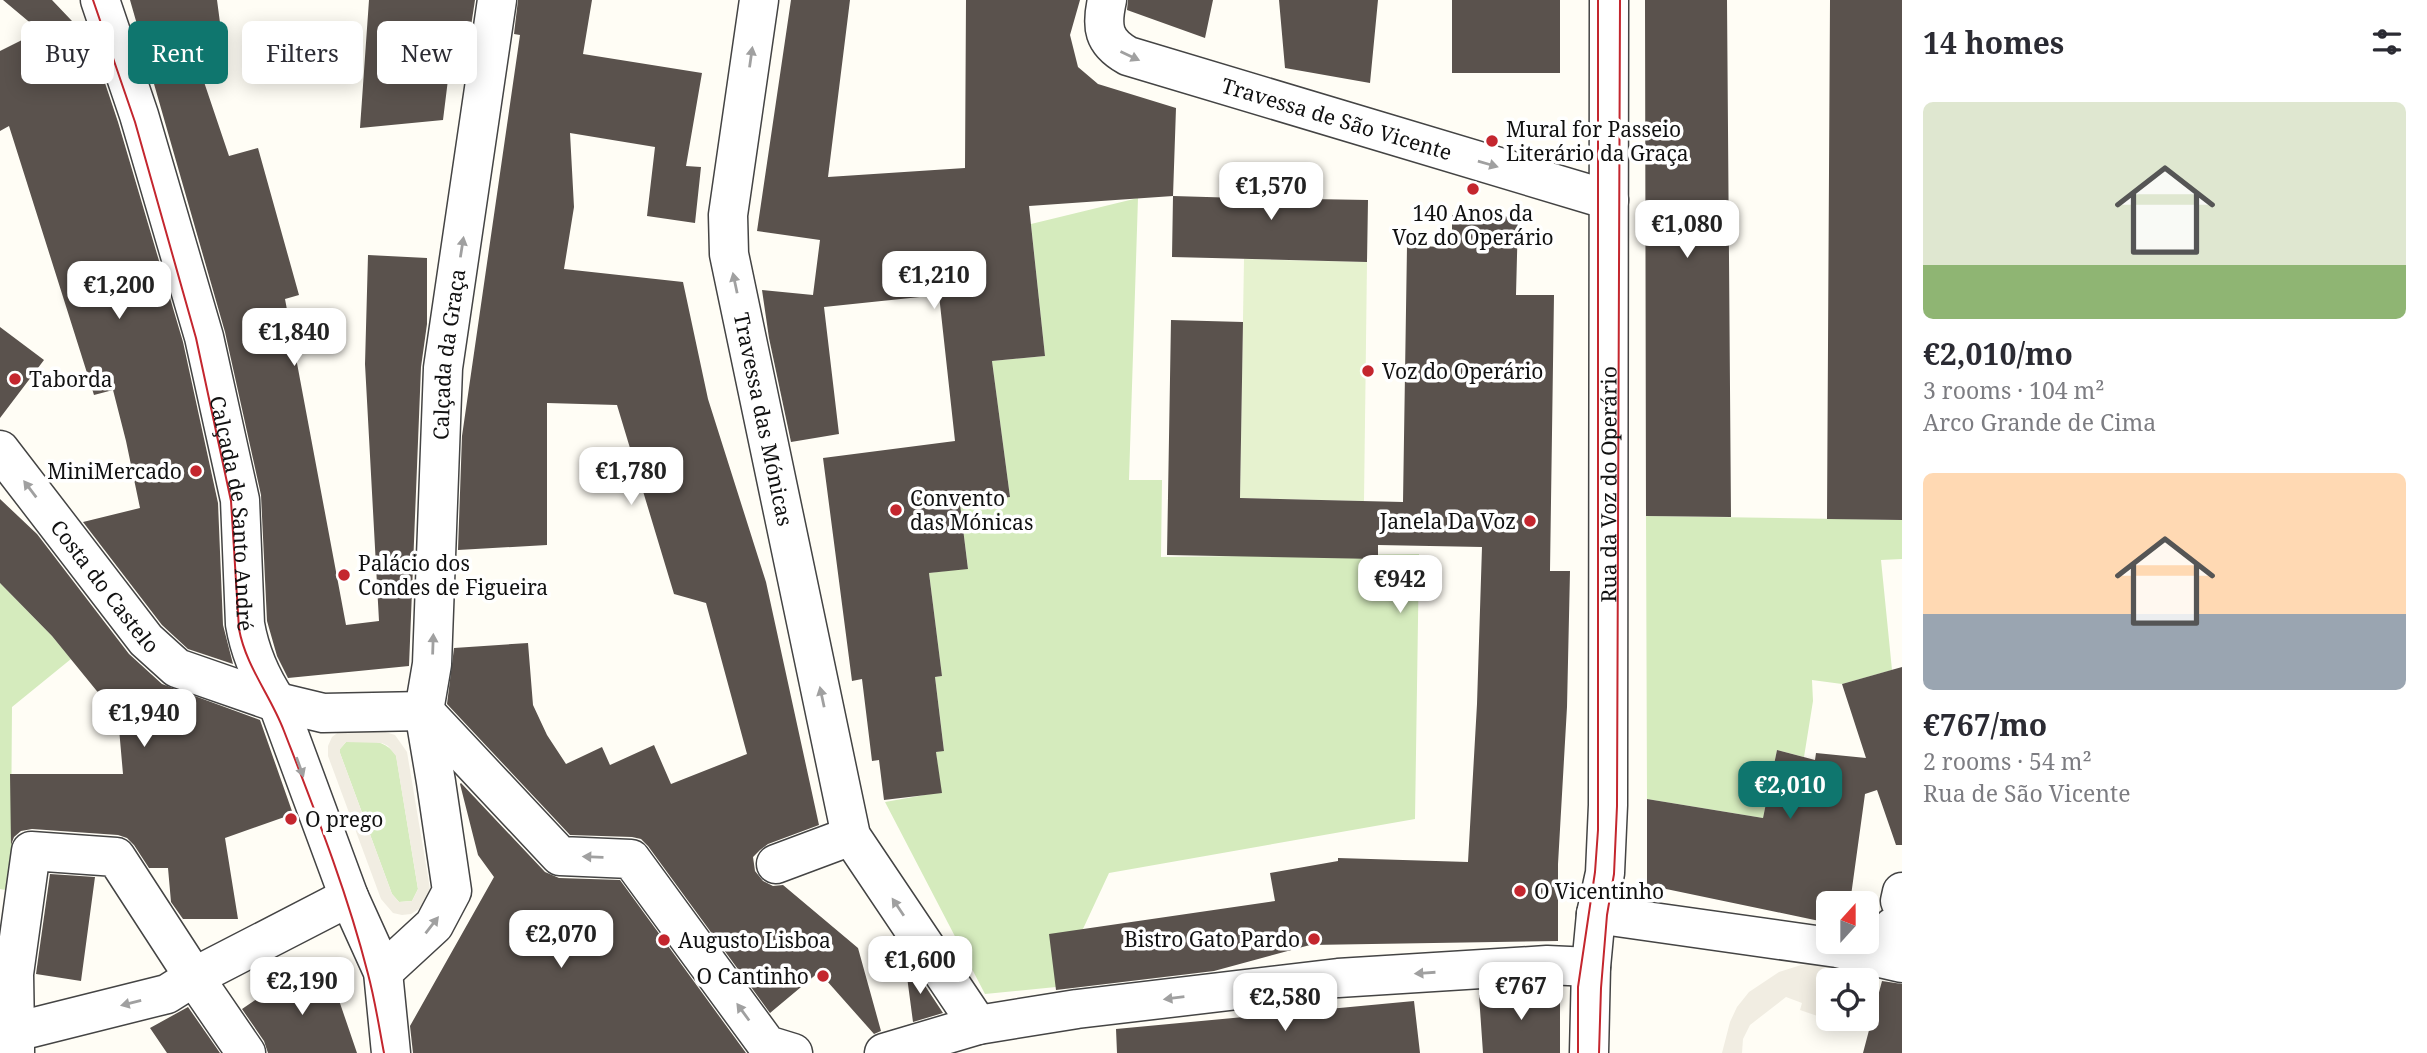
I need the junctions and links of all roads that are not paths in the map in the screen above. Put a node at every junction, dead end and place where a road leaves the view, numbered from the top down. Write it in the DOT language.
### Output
graph roads {
  1 [pos="100,0"];
  2 [pos="497,0"];
  3 [pos="759,0"];
  4 [pos="1107,0"];
  5 [pos="1609,0"];
  6 [pos="1609,200"];
  7 [pos="0,450"];
  8 [pos="276,702"];
  9 [pos="424,712"];
  10 [pos="851,836"];
  11 [pos="776,864"];
  12 [pos="1902,892"];
  13 [pos="349,897"];
  14 [pos="1902,902"];
  15 [pos="1597,914"];
  16 [pos="1902,930"];
  17 [pos="1889,960"];
  18 [pos="1591,967"];
  19 [pos="383,972"];
  20 [pos="194,977"];
  21 [pos="978,1025"];
  22 [pos="15,1042"];
  23 [pos="904,1050"];
  24 [pos="246,1053"];
  25 [pos="391,1053"];
  26 [pos="793,1053"];
  27 [pos="1589,1053"];
  1 -- 8 [label="street, Calçada de Santo André"];
  9 -- 2 [label="street, Calçada da Graça, one-way"];
  10 -- 3 [label="street, Travessa das Mónicas, one-way"];
  4 -- 6 [label="street, Travessa de São Vicente, one-way"];
  5 -- 6 [label="street, Rua da Voz do Operário"];
  6 -- 15 [label="street, Rua da Voz do Operário"];
  8 -- 7 [label="street, Costa do Castelo, one-way"];
  8 -- 9 [label="street"];
  8 -- 13 [label="street, Calçada de Santo André, one-way"];
  19 -- 9 [label="street, Calçada da Graça, one-way"];
  26 -- 9 [label="street, one-way"];
  10 -- 11 [label="street"];
  21 -- 10 [label="street, Travessa das Mónicas, one-way"];
  12 -- 14 [label="street"];
  13 -- 19 [label="street, Calçada de Santo André"];
  13 -- 20 [label="street"];
  15 -- 17 [label="street"];
  15 -- 18 [label="street, Rua da Voz do Operário"];
  16 -- 17 [label="street"];
  18 -- 21 [label="street, one-way"];
  18 -- 27 [label="street, Rua da Voz do Operário"];
  19 -- 25 [label="street, Calçada de Santo André"];
  20 -- 22 [label="street, one-way"];
  20 -- 22 [label="street"];
  20 -- 24 [label="street"];
  21 -- 23 [label="street"];
}
